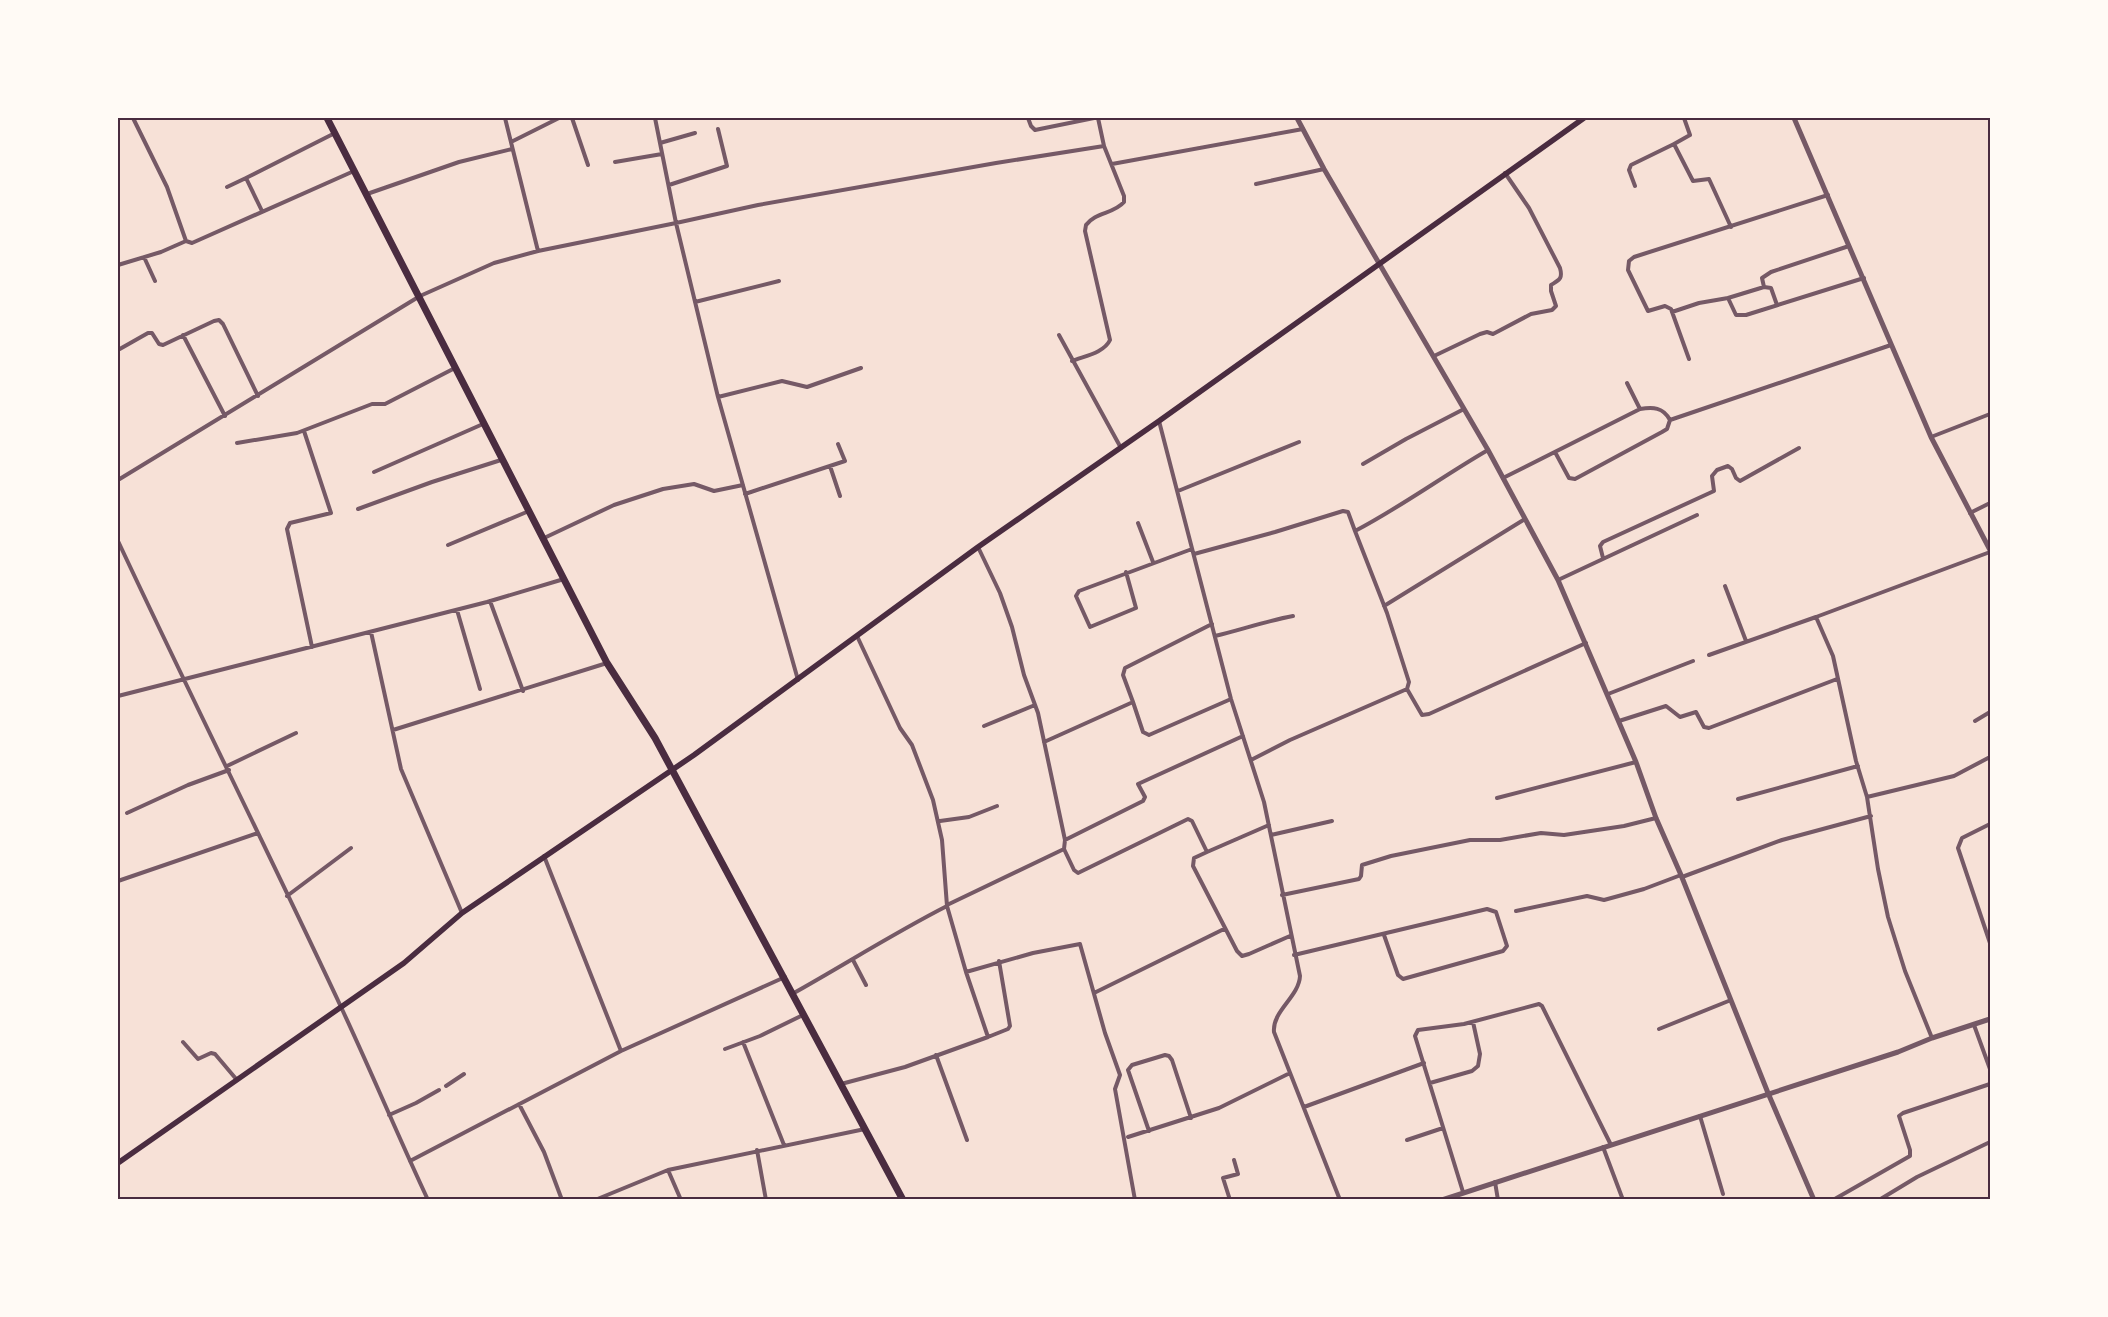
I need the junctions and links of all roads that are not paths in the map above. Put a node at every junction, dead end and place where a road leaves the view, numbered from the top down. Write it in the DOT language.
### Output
graph roads {
  1 [pos="133,118"];
  2 [pos="327,118"];
  3 [pos="507,118"];
  4 [pos="559,118"];
  5 [pos="572,118"];
  6 [pos="655,118"];
  7 [pos="1028,118"];
  8 [pos="1094,118"];
  9 [pos="1098,118"];
  10 [pos="1297,118"];
  11 [pos="1584,118"];
  12 [pos="1684,118"];
  13 [pos="1794,118"];
  14 [pos="718,129"];
  15 [pos="1303,129"];
  16 [pos="335,133"];
  17 [pos="695,133"];
  18 [pos="511,142"];
  19 [pos="660,143"];
  20 [pos="1674,144"];
  21 [pos="1104,146"];
  22 [pos="512,149"];
  23 [pos="662,154"];
  24 [pos="615,162"];
  25 [pos="1112,164"];
  26 [pos="588,165"];
  27 [pos="1324,169"];
  28 [pos="354,170"];
  29 [pos="1505,173"];
  30 [pos="246,178"];
  31 [pos="1256,184"];
  32 [pos="669,185"];
  33 [pos="1634,186"];
  34 [pos="227,187"];
  35 [pos="367,194"];
  36 [pos="1828,195"];
  37 [pos="262,211"];
  38 [pos="676,223"];
  39 [pos="1731,227"];
  40 [pos="186,241"];
  41 [pos="1849,246"];
  42 [pos="538,251"];
  43 [pos="144,257"];
  44 [pos="1379,263"];
  45 [pos="118,265"];
  46 [pos="1864,278"];
  47 [pos="779,280"];
  48 [pos="155,281"];
  49 [pos="1764,287"];
  50 [pos="420,296"];
  51 [pos="1728,298"];
  52 [pos="695,302"];
  53 [pos="1777,305"];
  54 [pos="1672,312"];
  55 [pos="183,335"];
  56 [pos="1059,335"];
  57 [pos="1891,345"];
  58 [pos="118,350"];
  59 [pos="1434,356"];
  60 [pos="1689,359"];
  61 [pos="1072,361"];
  62 [pos="455,368"];
  63 [pos="861,368"];
  64 [pos="1627,383"];
  65 [pos="258,396"];
  66 [pos="718,397"];
  67 [pos="1464,409"];
  68 [pos="1640,409"];
  69 [pos="1990,414"];
  70 [pos="225,416"];
  71 [pos="1670,420"];
  72 [pos="1159,421"];
  73 [pos="483,424"];
  74 [pos="304,431"];
  75 [pos="1931,437"];
  76 [pos="1299,442"];
  77 [pos="237,443"];
  78 [pos="838,444"];
  79 [pos="1121,448"];
  80 [pos="1799,448"];
  81 [pos="1488,450"];
  82 [pos="1555,452"];
  83 [pos="502,460"];
  84 [pos="1364,464"];
  85 [pos="830,466"];
  86 [pos="374,472"];
  87 [pos="1503,478"];
  88 [pos="118,480"];
  89 [pos="743,485"];
  90 [pos="1178,491"];
  91 [pos="745,494"];
  92 [pos="840,496"];
  93 [pos="1990,503"];
  94 [pos="358,509"];
  95 [pos="529,511"];
  96 [pos="1970,513"];
  97 [pos="1697,515"];
  98 [pos="1525,519"];
  99 [pos="1138,523"];
  100 [pos="1355,531"];
  101 [pos="542,539"];
  102 [pos="118,541"];
  103 [pos="448,545"];
  104 [pos="978,548"];
  105 [pos="1192,549"];
  106 [pos="1990,551"];
  107 [pos="1194,554"];
  108 [pos="1603,558"];
  109 [pos="1152,562"];
  110 [pos="1126,572"];
  111 [pos="564,579"];
  112 [pos="1558,580"];
  113 [pos="1725,586"];
  114 [pos="490,601"];
  115 [pos="1384,606"];
  116 [pos="457,610"];
  117 [pos="1293,616"];
  118 [pos="1816,617"];
  119 [pos="1212,624"];
  120 [pos="371,632"];
  121 [pos="857,636"];
  122 [pos="1215,636"];
  123 [pos="1746,641"];
  124 [pos="1586,643"];
  125 [pos="312,647"];
  126 [pos="1709,655"];
  127 [pos="1693,662"];
  128 [pos="607,663"];
  129 [pos="183,679"];
  130 [pos="1837,679"];
  131 [pos="798,680"];
  132 [pos="118,688"];
  133 [pos="480,689"];
  134 [pos="1407,689"];
  135 [pos="522,691"];
  136 [pos="1608,694"];
  137 [pos="119,695"];
  138 [pos="1231,699"];
  139 [pos="1133,702"];
  140 [pos="1035,704"];
  141 [pos="1990,712"];
  142 [pos="1619,721"];
  143 [pos="1975,721"];
  144 [pos="984,726"];
  145 [pos="393,730"];
  146 [pos="296,733"];
  147 [pos="1243,736"];
  148 [pos="1044,742"];
  149 [pos="1990,757"];
  150 [pos="1252,760"];
  151 [pos="1636,762"];
  152 [pos="1858,766"];
  153 [pos="228,768"];
  154 [pos="672,770"];
  155 [pos="1867,797"];
  156 [pos="1497,798"];
  157 [pos="1738,799"];
  158 [pos="997,806"];
  159 [pos="127,813"];
  160 [pos="1871,816"];
  161 [pos="1656,818"];
  162 [pos="940,821"];
  163 [pos="1332,821"];
  164 [pos="1990,824"];
  165 [pos="1269,825"];
  166 [pos="258,833"];
  167 [pos="1271,835"];
  168 [pos="1065,840"];
  169 [pos="351,848"];
  170 [pos="1064,849"];
  171 [pos="1207,852"];
  172 [pos="544,856"];
  173 [pos="1681,876"];
  174 [pos="118,881"];
  175 [pos="1282,895"];
  176 [pos="287,896"];
  177 [pos="947,905"];
  178 [pos="1516,911"];
  179 [pos="462,913"];
  180 [pos="1224,929"];
  181 [pos="1384,935"];
  182 [pos="1290,936"];
  183 [pos="1990,943"];
  184 [pos="1294,955"];
  185 [pos="853,960"];
  186 [pos="1000,961"];
  187 [pos="966,972"];
  188 [pos="785,977"];
  189 [pos="866,985"];
  190 [pos="1094,993"];
  191 [pos="792,994"];
  192 [pos="1731,1000"];
  193 [pos="341,1008"];
  194 [pos="803,1015"];
  195 [pos="1990,1020"];
  196 [pos="1473,1022"];
  197 [pos="1974,1025"];
  198 [pos="1659,1029"];
  199 [pos="988,1037"];
  200 [pos="1932,1038"];
  201 [pos="183,1042"];
  202 [pos="743,1042"];
  203 [pos="725,1048"];
  204 [pos="621,1051"];
  205 [pos="936,1056"];
  206 [pos="1424,1063"];
  207 [pos="1990,1069"];
  208 [pos="1290,1073"];
  209 [pos="464,1074"];
  210 [pos="237,1080"];
  211 [pos="1430,1083"];
  212 [pos="841,1084"];
  213 [pos="1990,1084"];
  214 [pos="446,1086"];
  215 [pos="439,1090"];
  216 [pos="1768,1093"];
  217 [pos="519,1104"];
  218 [pos="1304,1107"];
  219 [pos="389,1115"];
  220 [pos="1700,1116"];
  221 [pos="1191,1118"];
  222 [pos="865,1128"];
  223 [pos="1443,1128"];
  224 [pos="1149,1131"];
  225 [pos="1128,1137"];
  226 [pos="967,1140"];
  227 [pos="1407,1140"];
  228 [pos="1990,1142"];
  229 [pos="784,1145"];
  230 [pos="1610,1145"];
  231 [pos="1603,1147"];
  232 [pos="757,1150"];
  233 [pos="1234,1160"];
  234 [pos="410,1161"];
  235 [pos="118,1163"];
  236 [pos="668,1170"];
  237 [pos="1495,1182"];
  238 [pos="1463,1192"];
  239 [pos="1723,1194"];
  240 [pos="428,1200"];
  241 [pos="562,1200"];
  242 [pos="595,1200"];
  243 [pos="681,1200"];
  244 [pos="766,1200"];
  245 [pos="903,1200"];
  246 [pos="1135,1200"];
  247 [pos="1230,1200"];
  248 [pos="1340,1200"];
  249 [pos="1442,1200"];
  250 [pos="1498,1200"];
  251 [pos="1623,1200"];
  252 [pos="1814,1200"];
  253 [pos="1833,1200"];
  254 [pos="1879,1200"];
  1 -- 40 [label="street"];
  2 -- 16 [label="highway"];
  3 -- 18 [label="street"];
  4 -- 18 [label="street"];
  5 -- 26 [label="street"];
  6 -- 19 [label="street"];
  7 -- 8 [label="street"];
  9 -- 21 [label="street"];
  10 -- 15 [label="street"];
  11 -- 29 [label="main road"];
  12 -- 20 [label="street"];
  13 -- 36 [label="street"];
  14 -- 32 [label="street"];
  15 -- 25 [label="street"];
  15 -- 27 [label="street"];
  16 -- 28 [label="highway"];
  16 -- 30 [label="street"];
  17 -- 19 [label="street"];
  18 -- 22 [label="street"];
  19 -- 23 [label="street"];
  20 -- 33 [label="street"];
  20 -- 39 [label="street"];
  21 -- 25 [label="street"];
  21 -- 38 [label="street"];
  22 -- 35 [label="street"];
  22 -- 42 [label="street"];
  23 -- 24 [label="street"];
  23 -- 32 [label="street"];
  25 -- 61 [label="street"];
  27 -- 31 [label="street"];
  27 -- 44 [label="street"];
  28 -- 35 [label="highway"];
  28 -- 37 [label="street"];
  29 -- 44 [label="main road"];
  29 -- 59 [label="street"];
  30 -- 34 [label="street"];
  30 -- 37 [label="street"];
  32 -- 38 [label="street"];
  35 -- 50 [label="highway"];
  36 -- 39 [label="street"];
  36 -- 41 [label="street"];
  37 -- 40 [label="street"];
  38 -- 42 [label="street"];
  38 -- 52 [label="street"];
  39 -- 54 [label="street"];
  40 -- 43 [label="street"];
  41 -- 46 [label="street"];
  41 -- 49 [label="street"];
  42 -- 50 [label="street"];
  43 -- 45 [label="street"];
  43 -- 48 [label="street"];
  44 -- 59 [label="street"];
  44 -- 72 [label="main road"];
  46 -- 53 [label="street"];
  46 -- 57 [label="street"];
  47 -- 52 [label="street"];
  49 -- 51 [label="street"];
  49 -- 53 [label="street"];
  50 -- 62 [label="highway"];
  50 -- 65 [label="street"];
  51 -- 53 [label="street"];
  51 -- 54 [label="street"];
  52 -- 66 [label="street"];
  54 -- 60 [label="street"];
  55 -- 58 [label="street"];
  55 -- 65 [label="street"];
  55 -- 70 [label="street"];
  56 -- 61 [label="street"];
  57 -- 71 [label="street"];
  57 -- 75 [label="street"];
  59 -- 67 [label="street"];
  61 -- 79 [label="street"];
  62 -- 73 [label="highway"];
  62 -- 74 [label="street"];
  63 -- 66 [label="street"];
  64 -- 68 [label="street"];
  65 -- 70 [label="street"];
  66 -- 89 [label="street"];
  67 -- 81 [label="street"];
  67 -- 84 [label="street"];
  68 -- 71 [label="street"];
  68 -- 82 [label="street"];
  69 -- 75 [label="street"];
  70 -- 88 [label="street"];
  71 -- 82 [label="street"];
  72 -- 79 [label="main road"];
  72 -- 90 [label="street"];
  73 -- 83 [label="highway"];
  73 -- 86 [label="street"];
  74 -- 77 [label="street"];
  74 -- 125 [label="street"];
  75 -- 96 [label="street"];
  76 -- 90 [label="street"];
  78 -- 85 [label="street"];
  79 -- 104 [label="main road"];
  80 -- 108 [label="street"];
  81 -- 87 [label="street"];
  81 -- 100 [label="street"];
  82 -- 87 [label="street"];
  83 -- 94 [label="street"];
  83 -- 95 [label="highway"];
  85 -- 91 [label="street"];
  85 -- 92 [label="street"];
  87 -- 98 [label="street"];
  89 -- 91 [label="street"];
  89 -- 101 [label="street"];
  90 -- 105 [label="street"];
  91 -- 131 [label="street"];
  93 -- 96 [label="street"];
  95 -- 101 [label="highway"];
  95 -- 103 [label="street"];
  96 -- 106 [label="street"];
  97 -- 108 [label="street"];
  98 -- 112 [label="street"];
  98 -- 115 [label="street"];
  99 -- 109 [label="street"];
  100 -- 107 [label="street"];
  100 -- 115 [label="street"];
  101 -- 111 [label="highway"];
  102 -- 129 [label="street"];
  104 -- 121 [label="main road"];
  104 -- 140 [label="street"];
  105 -- 107 [label="street"];
  105 -- 109 [label="street"];
  106 -- 118 [label="street"];
  107 -- 119 [label="street"];
  108 -- 112 [label="street"];
  109 -- 110 [label="street"];
  110 -- 110 [label="street"];
  111 -- 114 [label="street"];
  111 -- 128 [label="highway"];
  112 -- 124 [label="street"];
  113 -- 123 [label="street"];
  114 -- 116 [label="street"];
  114 -- 135 [label="street"];
  115 -- 134 [label="street"];
  116 -- 120 [label="street"];
  116 -- 133 [label="street"];
  117 -- 122 [label="street"];
  118 -- 123 [label="street"];
  118 -- 130 [label="street"];
  119 -- 122 [label="street"];
  119 -- 139 [label="street"];
  120 -- 125 [label="street"];
  120 -- 145 [label="street"];
  121 -- 131 [label="main road"];
  121 -- 162 [label="street"];
  122 -- 138 [label="street"];
  123 -- 126 [label="street"];
  124 -- 134 [label="street"];
  124 -- 136 [label="street"];
  125 -- 129 [label="street"];
  127 -- 136 [label="street"];
  128 -- 135 [label="street"];
  128 -- 154 [label="highway"];
  129 -- 137 [label="street"];
  129 -- 153 [label="street"];
  130 -- 142 [label="street"];
  130 -- 152 [label="street"];
  131 -- 154 [label="main road"];
  132 -- 137 [label="street"];
  134 -- 150 [label="street"];
  135 -- 145 [label="street"];
  136 -- 142 [label="street"];
  138 -- 139 [label="street"];
  138 -- 147 [label="street"];
  139 -- 148 [label="street"];
  140 -- 144 [label="street"];
  140 -- 148 [label="street"];
  141 -- 143 [label="street"];
  142 -- 151 [label="street"];
  145 -- 179 [label="street"];
  146 -- 153 [label="street"];
  147 -- 150 [label="street"];
  147 -- 168 [label="street"];
  148 -- 168 [label="street"];
  149 -- 155 [label="street"];
  150 -- 165 [label="street"];
  151 -- 156 [label="street"];
  151 -- 161 [label="street"];
  152 -- 155 [label="street"];
  152 -- 157 [label="street"];
  153 -- 159 [label="street"];
  153 -- 166 [label="street"];
  154 -- 172 [label="main road"];
  154 -- 188 [label="highway"];
  155 -- 160 [label="street"];
  158 -- 162 [label="street"];
  160 -- 173 [label="street"];
  160 -- 200 [label="street"];
  161 -- 173 [label="street"];
  161 -- 175 [label="street"];
  162 -- 177 [label="street"];
  163 -- 167 [label="street"];
  164 -- 183 [label="street"];
  165 -- 167 [label="street"];
  165 -- 171 [label="street"];
  166 -- 174 [label="street"];
  166 -- 176 [label="street"];
  167 -- 175 [label="street"];
  168 -- 170 [label="street"];
  169 -- 176 [label="street"];
  170 -- 171 [label="street"];
  170 -- 177 [label="street"];
  171 -- 180 [label="street"];
  172 -- 179 [label="main road"];
  172 -- 204 [label="street"];
  173 -- 178 [label="street"];
  173 -- 192 [label="street"];
  175 -- 182 [label="street"];
  176 -- 193 [label="street"];
  177 -- 185 [label="street"];
  177 -- 187 [label="street"];
  179 -- 193 [label="main road"];
  180 -- 182 [label="street"];
  180 -- 190 [label="street"];
  181 -- 181 [label="street"];
  181 -- 184 [label="street"];
  182 -- 184 [label="street"];
  184 -- 208 [label="street"];
  185 -- 189 [label="street"];
  185 -- 191 [label="street"];
  186 -- 187 [label="street"];
  186 -- 190 [label="street"];
  186 -- 199 [label="street"];
  187 -- 199 [label="street"];
  188 -- 191 [label="highway"];
  188 -- 204 [label="street"];
  190 -- 246 [label="street"];
  191 -- 194 [label="highway"];
  192 -- 198 [label="street"];
  192 -- 216 [label="street"];
  193 -- 210 [label="main road"];
  193 -- 219 [label="street"];
  194 -- 202 [label="street"];
  194 -- 212 [label="highway"];
  195 -- 197 [label="street"];
  196 -- 206 [label="street"];
  196 -- 211 [label="street"];
  196 -- 230 [label="street"];
  197 -- 200 [label="street"];
  197 -- 207 [label="street"];
  199 -- 205 [label="street"];
  200 -- 216 [label="street"];
  201 -- 210 [label="street"];
  202 -- 203 [label="street"];
  202 -- 229 [label="street"];
  204 -- 217 [label="street"];
  205 -- 212 [label="street"];
  205 -- 226 [label="street"];
  206 -- 211 [label="street"];
  206 -- 218 [label="street"];
  208 -- 218 [label="street"];
  208 -- 221 [label="street"];
  209 -- 214 [label="street"];
  210 -- 235 [label="main road"];
  211 -- 223 [label="street"];
  212 -- 222 [label="highway"];
  213 -- 253 [label="street"];
  215 -- 219 [label="street"];
  216 -- 220 [label="street"];
  216 -- 252 [label="street"];
  217 -- 234 [label="street"];
  217 -- 241 [label="street"];
  218 -- 248 [label="street"];
  219 -- 234 [label="street"];
  220 -- 230 [label="street"];
  220 -- 239 [label="street"];
  221 -- 224 [label="street"];
  221 -- 224 [label="street"];
  222 -- 229 [label="street"];
  222 -- 245 [label="highway"];
  223 -- 227 [label="street"];
  223 -- 238 [label="street"];
  224 -- 225 [label="street"];
  228 -- 254 [label="street"];
  229 -- 232 [label="street"];
  230 -- 231 [label="street"];
  231 -- 237 [label="street"];
  231 -- 251 [label="street"];
  232 -- 236 [label="street"];
  232 -- 244 [label="street"];
  233 -- 247 [label="street"];
  234 -- 240 [label="street"];
  236 -- 242 [label="street"];
  236 -- 243 [label="street"];
  237 -- 238 [label="street"];
  237 -- 250 [label="street"];
  238 -- 249 [label="street"];
}
